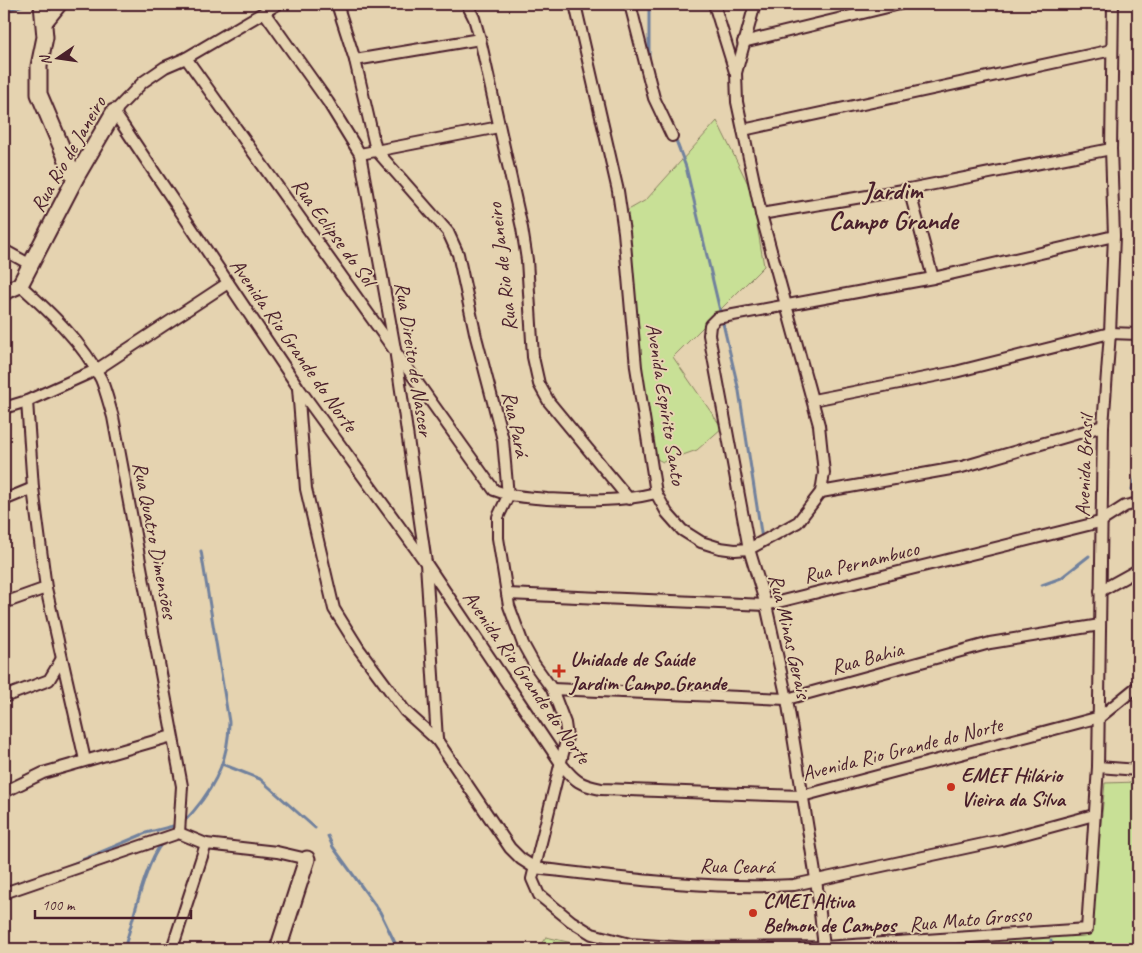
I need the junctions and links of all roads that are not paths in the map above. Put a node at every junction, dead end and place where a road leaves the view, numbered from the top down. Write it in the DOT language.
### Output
graph roads {
  1 [pos="42,4"];
  2 [pos="62,4"];
  3 [pos="278,4"];
  4 [pos="337,4"];
  5 [pos="467,4"];
  6 [pos="575,4"];
  7 [pos="630,4"];
  8 [pos="714,4"];
  9 [pos="755,4"];
  10 [pos="900,4"];
  11 [pos="1113,4"];
  12 [pos="264,12"];
  13 [pos="46,24"];
  14 [pos="480,39"];
  15 [pos="743,42"];
  16 [pos="1112,50"];
  17 [pos="186,58"];
  18 [pos="356,60"];
  19 [pos="736,73"];
  20 [pos="114,112"];
  21 [pos="499,126"];
  22 [pos="743,130"];
  23 [pos="672,136"];
  24 [pos="1111,149"];
  25 [pos="376,150"];
  26 [pos="360,154"];
  27 [pos="75,179"];
  28 [pos="909,189"];
  29 [pos="761,214"];
  30 [pos="1114,236"];
  31 [pos="4,250"];
  32 [pos="31,265"];
  33 [pos="933,278"];
  34 [pos="228,283"];
  35 [pos="20,286"];
  36 [pos="4,292"];
  37 [pos="786,304"];
  38 [pos="1110,333"];
  39 [pos="1138,334"];
  40 [pos="395,349"];
  41 [pos="96,370"];
  42 [pos="298,387"];
  43 [pos="813,400"];
  44 [pos="27,401"];
  45 [pos="4,408"];
  46 [pos="1103,426"];
  47 [pos="33,488"];
  48 [pos="821,492"];
  49 [pos="656,493"];
  50 [pos="508,496"];
  51 [pos="629,499"];
  52 [pos="4,500"];
  53 [pos="1138,503"];
  54 [pos="1100,522"];
  55 [pos="749,549"];
  56 [pos="426,563"];
  57 [pos="1138,570"];
  58 [pos="46,588"];
  59 [pos="1100,591"];
  60 [pos="507,594"];
  61 [pos="4,603"];
  62 [pos="766,605"];
  63 [pos="1100,625"];
  64 [pos="61,660"];
  65 [pos="1138,686"];
  66 [pos="552,689"];
  67 [pos="4,696"];
  68 [pos="786,699"];
  69 [pos="1100,717"];
  70 [pos="172,736"];
  71 [pos="437,740"];
  72 [pos="85,760"];
  73 [pos="562,765"];
  74 [pos="1098,768"];
  75 [pos="1138,770"];
  76 [pos="4,792"];
  77 [pos="802,796"];
  78 [pos="1094,815"];
  79 [pos="179,833"];
  80 [pos="206,844"];
  81 [pos="307,859"];
  82 [pos="536,868"];
  83 [pos="816,879"];
  84 [pos="4,893"];
  85 [pos="1087,930"];
  86 [pos="824,948"];
  87 [pos="172,949"];
  88 [pos="278,949"];
  1 -- 13 [label="street"];
  2 -- 13 [label="street"];
  3 -- 12 [label="street, Rua Rio de Janeiro"];
  4 -- 18 [label="street, Rua Pará"];
  5 -- 14 [label="street, Rua Rio de Janeiro"];
  6 -- 49 [label="street, Avenida Espírito Santo"];
  7 -- 23 [label="street"];
  8 -- 19 [label="street"];
  9 -- 15 [label="street"];
  10 -- 15 [label="street"];
  11 -- 16 [label="street, Avenida Brasil"];
  12 -- 17 [label="street, Rua Rio de Janeiro"];
  12 -- 26 [label="street, Rua Direito de Nascer"];
  13 -- 27 [label="street"];
  14 -- 18 [label="street"];
  14 -- 21 [label="street, Rua Rio de Janeiro"];
  15 -- 19 [label="street"];
  16 -- 22 [label="street"];
  16 -- 24 [label="street, Avenida Brasil"];
  17 -- 20 [label="street, Rua Rio de Janeiro"];
  17 -- 40 [label="street, Rua Eclipse do Sol"];
  18 -- 25 [label="street, Rua Pará"];
  19 -- 22 [label="street"];
  20 -- 27 [label="street, Rua Rio de Janeiro"];
  20 -- 34 [label="street, Avenida Rio Grande do Norte"];
  21 -- 25 [label="street"];
  21 -- 51 [label="street, Rua Rio de Janeiro"];
  22 -- 29 [label="street"];
  24 -- 28 [label="street"];
  24 -- 30 [label="street, Avenida Brasil"];
  25 -- 26 [label="street"];
  25 -- 50 [label="street, Rua Pará"];
  26 -- 40 [label="street, Rua Direito de Nascer"];
  27 -- 32 [label="street, Rua Rio de Janeiro"];
  28 -- 29 [label="street"];
  28 -- 33 [label="street"];
  29 -- 37 [label="street"];
  30 -- 33 [label="street"];
  30 -- 38 [label="street, Avenida Brasil"];
  31 -- 32 [label="street"];
  32 -- 35 [label="street, Rua Rio de Janeiro"];
  33 -- 37 [label="street"];
  34 -- 41 [label="street"];
  34 -- 42 [label="street, Avenida Rio Grande do Norte"];
  35 -- 36 [label="street"];
  35 -- 41 [label="street, Rua Quatro Dimensões"];
  37 -- 43 [label="street"];
  37 -- 55 [label="street, Rua Minas Gerais"];
  38 -- 39 [label="street"];
  38 -- 43 [label="street"];
  38 -- 46 [label="street, Avenida Brasil"];
  40 -- 50 [label="street, Rua Eclipse do Sol"];
  40 -- 56 [label="street, Rua Direito de Nascer"];
  41 -- 44 [label="street"];
  41 -- 70 [label="street, Rua Quatro Dimensões"];
  42 -- 56 [label="street, Avenida Rio Grande do Norte"];
  42 -- 71 [label="street, Rua Ceará"];
  43 -- 48 [label="street"];
  44 -- 45 [label="street"];
  44 -- 47 [label="street"];
  46 -- 48 [label="street"];
  46 -- 54 [label="street, Avenida Brasil"];
  47 -- 52 [label="street"];
  47 -- 58 [label="street"];
  48 -- 55 [label="street"];
  49 -- 51 [label="street"];
  49 -- 55 [label="street, Avenida Espírito Santo"];
  50 -- 51 [label="street"];
  50 -- 60 [label="street, Rua Pará"];
  53 -- 54 [label="street, Rua Pernambuco"];
  54 -- 59 [label="street, Avenida Brasil"];
  54 -- 62 [label="street, Rua Pernambuco"];
  55 -- 62 [label="street, Rua Minas Gerais"];
  56 -- 71 [label="street, Rua Direito de Nascer"];
  56 -- 73 [label="street, Avenida Rio Grande do Norte"];
  57 -- 59 [label="street"];
  58 -- 61 [label="street"];
  58 -- 64 [label="street"];
  59 -- 63 [label="street, Avenida Brasil"];
  60 -- 62 [label="street, Rua Pernambuco"];
  60 -- 66 [label="street, Rua Pará"];
  62 -- 68 [label="street, Rua Minas Gerais"];
  63 -- 68 [label="street, Rua Bahia"];
  63 -- 69 [label="street, Avenida Brasil"];
  64 -- 67 [label="street"];
  64 -- 72 [label="street"];
  65 -- 69 [label="street, Avenida Rio Grande do Norte"];
  66 -- 68 [label="street, Rua Bahia"];
  66 -- 73 [label="street, Rua Pará"];
  68 -- 77 [label="street, Rua Minas Gerais"];
  69 -- 74 [label="street, Avenida Brasil"];
  69 -- 77 [label="street, Avenida Rio Grande do Norte"];
  70 -- 72 [label="street"];
  70 -- 79 [label="street, Rua Quatro Dimensões"];
  71 -- 82 [label="street, Rua Ceará"];
  72 -- 76 [label="street"];
  73 -- 77 [label="street, Avenida Rio Grande do Norte"];
  73 -- 82 [label="street, Rua Pará"];
  74 -- 75 [label="street"];
  74 -- 78 [label="street, Avenida Brasil"];
  77 -- 83 [label="street, Rua Minas Gerais"];
  78 -- 83 [label="street, Rua Ceará"];
  78 -- 85 [label="street, Avenida Brasil"];
  79 -- 80 [label="street"];
  79 -- 84 [label="street"];
  80 -- 81 [label="street"];
  80 -- 87 [label="street"];
  81 -- 88 [label="street"];
  82 -- 83 [label="street, Rua Ceará"];
  82 -- 86 [label="street, Rua Mato Grosso"];
  83 -- 86 [label="street, Rua Minas Gerais"];
  85 -- 86 [label="street, Rua Mato Grosso"];
}
